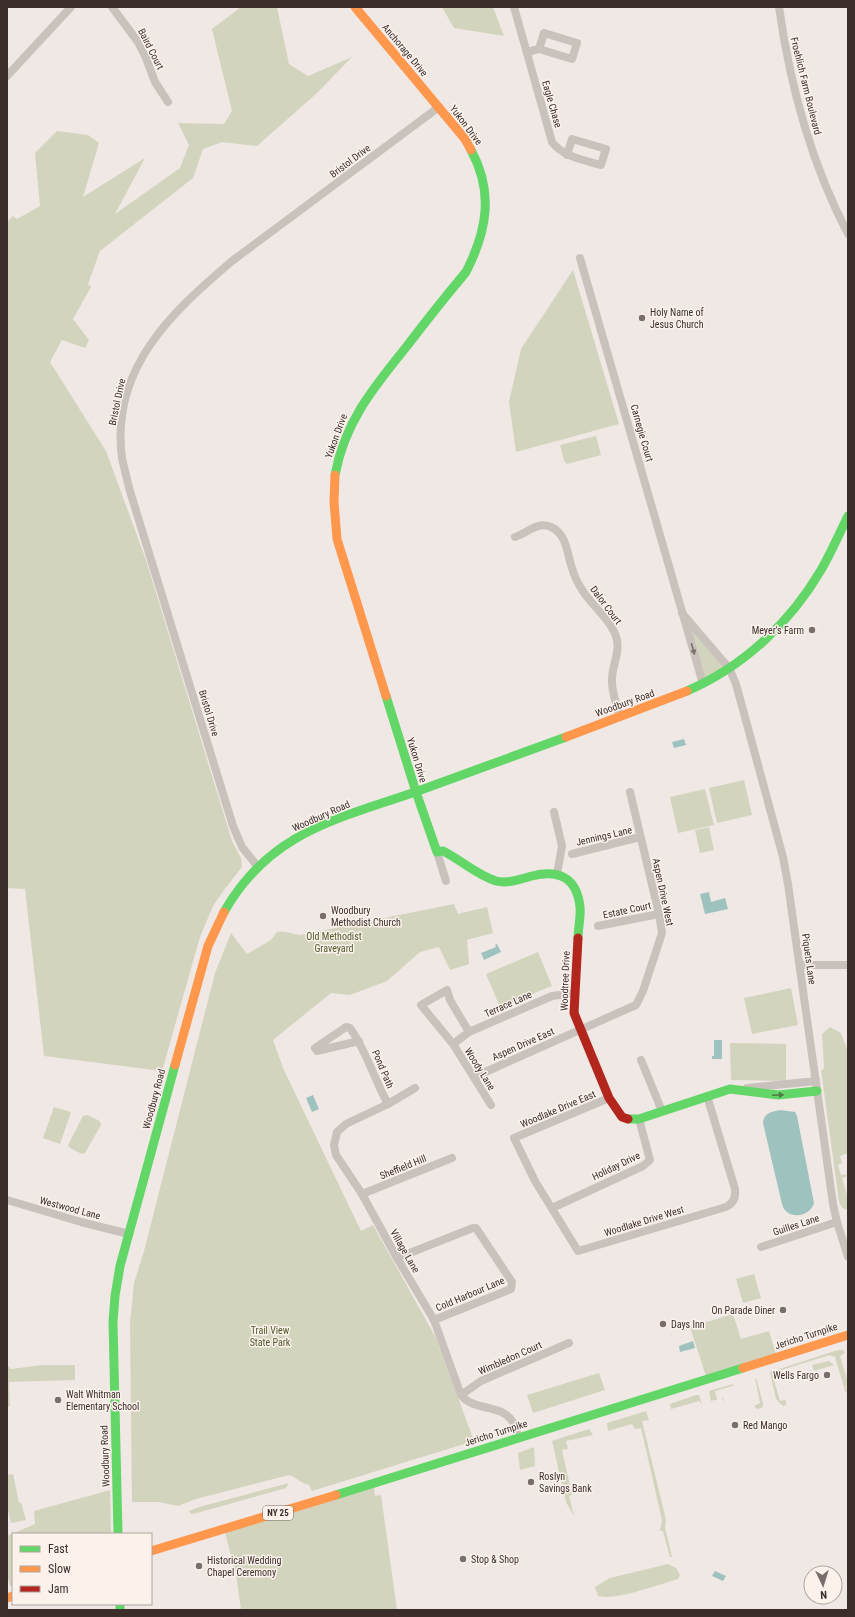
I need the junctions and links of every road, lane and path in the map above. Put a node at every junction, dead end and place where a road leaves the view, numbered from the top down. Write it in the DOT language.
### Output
graph roads {
  1 [pos="71,7"];
  2 [pos="112,7"];
  3 [pos="355,7"];
  4 [pos="514,7"];
  5 [pos="778,7"];
  6 [pos="539,49"];
  7 [pos="526,52"];
  8 [pos="7,76"];
  9 [pos="168,102"];
  10 [pos="439,107"];
  11 [pos="567,155"];
  12 [pos="848,234"];
  13 [pos="580,258"];
  14 [pos="848,516"];
  15 [pos="515,537"];
  16 [pos="682,613"];
  17 [pos="729,668"];
  18 [pos="703,684"];
  19 [pos="620,717"];
  20 [pos="416,792"];
  21 [pos="630,792"];
  22 [pos="554,812"];
  23 [pos="640,837"];
  24 [pos="437,852"];
  25 [pos="572,854"];
  26 [pos="258,867"];
  27 [pos="557,874"];
  28 [pos="446,881"];
  29 [pos="659,914"];
  30 [pos="598,926"];
  31 [pos="848,964"];
  32 [pos="800,965"];
  33 [pos="574,993"];
  34 [pos="580,1030"];
  35 [pos="469,1032"];
  36 [pos="359,1041"];
  37 [pos="453,1044"];
  38 [pos="641,1060"];
  39 [pos="474,1077"];
  40 [pos="816,1081"];
  41 [pos="415,1088"];
  42 [pos="740,1089"];
  43 [pos="817,1091"];
  44 [pos="707,1096"];
  45 [pos="609,1098"];
  46 [pos="388,1104"];
  47 [pos="491,1105"];
  48 [pos="662,1111"];
  49 [pos="639,1119"];
  50 [pos="514,1138"];
  51 [pos="452,1158"];
  52 [pos="362,1194"];
  53 [pos="7,1200"];
  54 [pos="552,1208"];
  55 [pos="837,1222"];
  56 [pos="129,1234"];
  57 [pos="761,1246"];
  58 [pos="848,1257"];
  59 [pos="397,1258"];
  60 [pos="434,1320"];
  61 [pos="848,1334"];
  62 [pos="569,1343"];
  63 [pos="461,1395"];
  64 [pos="518,1438"];
  65 [pos="118,1533"];
  66 [pos="152,1551"];
  1 -- 8 [label="street"];
  2 -- 9 [label="street, Baird Court"];
  3 -- 10 [label="main road, Anchorage Drive"];
  4 -- 7 [label="street, Eagle Chase"];
  5 -- 12 [label="street, Froehlich Farm Boulevard"];
  6 -- 6 [label="street"];
  6 -- 7 [label="street"];
  7 -- 11 [label="street, Eagle Chase"];
  10 -- 20 [label="main road, Yukon Drive"];
  10 -- 26 [label="street, Bristol Drive"];
  11 -- 11 [label="street, Eagle Chase"];
  13 -- 16 [label="street, Carnegie Court"];
  14 -- 17 [label="main road, Woodbury Road"];
  15 -- 19 [label="street, Dalor Court"];
  16 -- 17 [label="street, Carnegie Court"];
  16 -- 18 [label="street, Carnegie Court, one-way"];
  17 -- 18 [label="main road, Woodbury Road"];
  17 -- 32 [label="street, Piquets Lane"];
  18 -- 19 [label="main road, Woodbury Road"];
  19 -- 20 [label="main road, Woodbury Road"];
  20 -- 24 [label="main road"];
  20 -- 26 [label="main road, Woodbury Road"];
  21 -- 23 [label="street, Aspen Drive West"];
  22 -- 27 [label="street"];
  23 -- 25 [label="street, Jennings Lane"];
  23 -- 29 [label="street, Aspen Drive West"];
  24 -- 27 [label="main road"];
  24 -- 28 [label="street"];
  26 -- 56 [label="main road, Woodbury Road"];
  27 -- 33 [label="main road, Woodtree Drive"];
  29 -- 30 [label="street, Estate Court"];
  29 -- 34 [label="street, Aspen Drive West"];
  31 -- 32 [label="street"];
  32 -- 40 [label="street, Piquets Lane"];
  33 -- 34 [label="main road, Woodtree Drive"];
  33 -- 35 [label="street, Terrace Lane"];
  34 -- 39 [label="street, Aspen Drive East"];
  34 -- 45 [label="main road, Woodtree Drive"];
  35 -- 37 [label="street, Terrace Lane"];
  35 -- 37 [label="street, Woody Lane"];
  36 -- 36 [label="street, Pond Path"];
  36 -- 46 [label="street, Pond Path"];
  37 -- 39 [label="street, Woody Lane"];
  38 -- 48 [label="street"];
  39 -- 47 [label="street, Woody Lane"];
  40 -- 42 [label="street, Woodtree Drive"];
  40 -- 43 [label="street, Piquets Lane"];
  41 -- 46 [label="street, Village Lane"];
  42 -- 43 [label="main road, Woodtree Drive, one-way"];
  42 -- 44 [label="main road, Woodtree Drive"];
  43 -- 55 [label="street, Piquets Lane"];
  44 -- 48 [label="main road, Woodtree Drive"];
  44 -- 54 [label="street, Woodlake Drive West"];
  45 -- 49 [label="main road, Woodtree Drive"];
  45 -- 50 [label="street, Woodlake Drive East"];
  46 -- 52 [label="street, Village Lane"];
  48 -- 49 [label="main road, Woodtree Drive"];
  49 -- 54 [label="street, Holiday Drive"];
  50 -- 54 [label="street, Woodlake Drive West"];
  51 -- 52 [label="street, Sheffield Hill"];
  52 -- 59 [label="street, Village Lane"];
  53 -- 56 [label="street, Westwood Lane"];
  55 -- 57 [label="street, Guilles Lane"];
  55 -- 58 [label="street, Piquets Lane"];
  56 -- 65 [label="main road, Woodbury Road"];
  59 -- 60 [label="street, Village Lane"];
  59 -- 60 [label="street, Cold Harbour Lane"];
  60 -- 63 [label="street, Village Lane"];
  61 -- 64 [label="main road, Jericho Turnpike / NY 25"];
  62 -- 63 [label="street, Wimbledon Court"];
  63 -- 64 [label="street"];
  64 -- 66 [label="main road, Jericho Turnpike / NY 25"];
}
